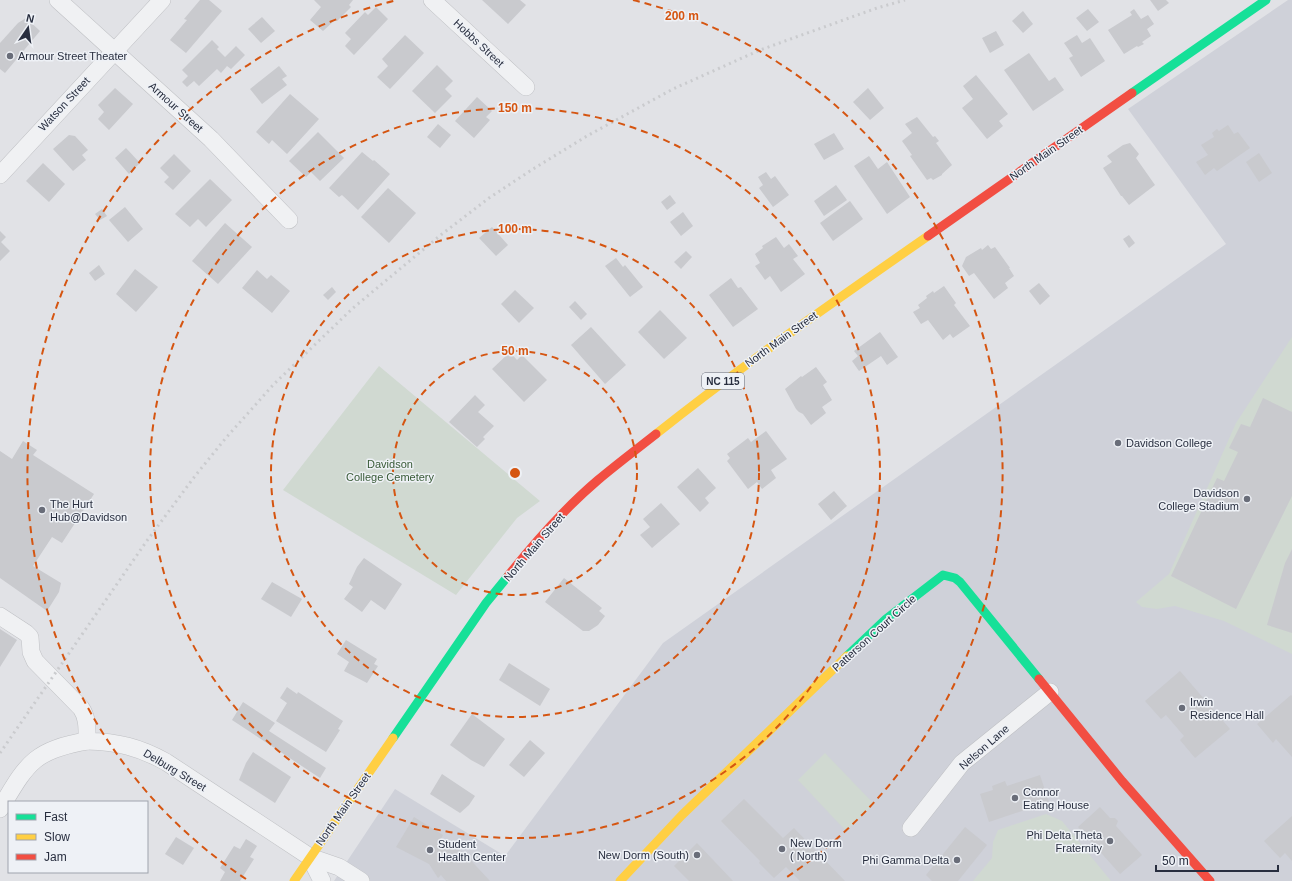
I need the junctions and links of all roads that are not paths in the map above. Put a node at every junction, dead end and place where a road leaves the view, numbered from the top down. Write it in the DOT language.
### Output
graph roads {
  1 [pos="58,0"];
  2 [pos="162,0"];
  3 [pos="432,0"];
  4 [pos="1266,0"];
  5 [pos="114,51"];
  6 [pos="526,87"];
  7 [pos="0,174"];
  8 [pos="289,220"];
  9 [pos="0,616"];
  10 [pos="1050,692"];
  11 [pos="88,741"];
  12 [pos="0,809"];
  13 [pos="910,828"];
  14 [pos="310,857"];
  15 [pos="294,881"];
  16 [pos="322,881"];
  17 [pos="361,881"];
  18 [pos="620,881"];
  19 [pos="1210,881"];
  1 -- 5 [label="street, Armour Street"];
  2 -- 5 [label="street, Watson Street"];
  3 -- 6 [label="street, Hobbs Street"];
  4 -- 14 [label="main road, North Main Street / NC 115"];
  5 -- 7 [label="street, Watson Street"];
  5 -- 8 [label="street, Armour Street"];
  9 -- 11 [label="street"];
  10 -- 13 [label="street, Nelson Lane"];
  10 -- 18 [label="main road, Patterson Court Circle"];
  10 -- 19 [label="main road, Patterson Court Circle"];
  11 -- 12 [label="street, Delburg Street"];
  11 -- 14 [label="street, Delburg Street"];
  14 -- 15 [label="main road, North Main Street / NC 115"];
  14 -- 16 [label="street"];
  14 -- 17 [label="street, Delburg Street"];
}
